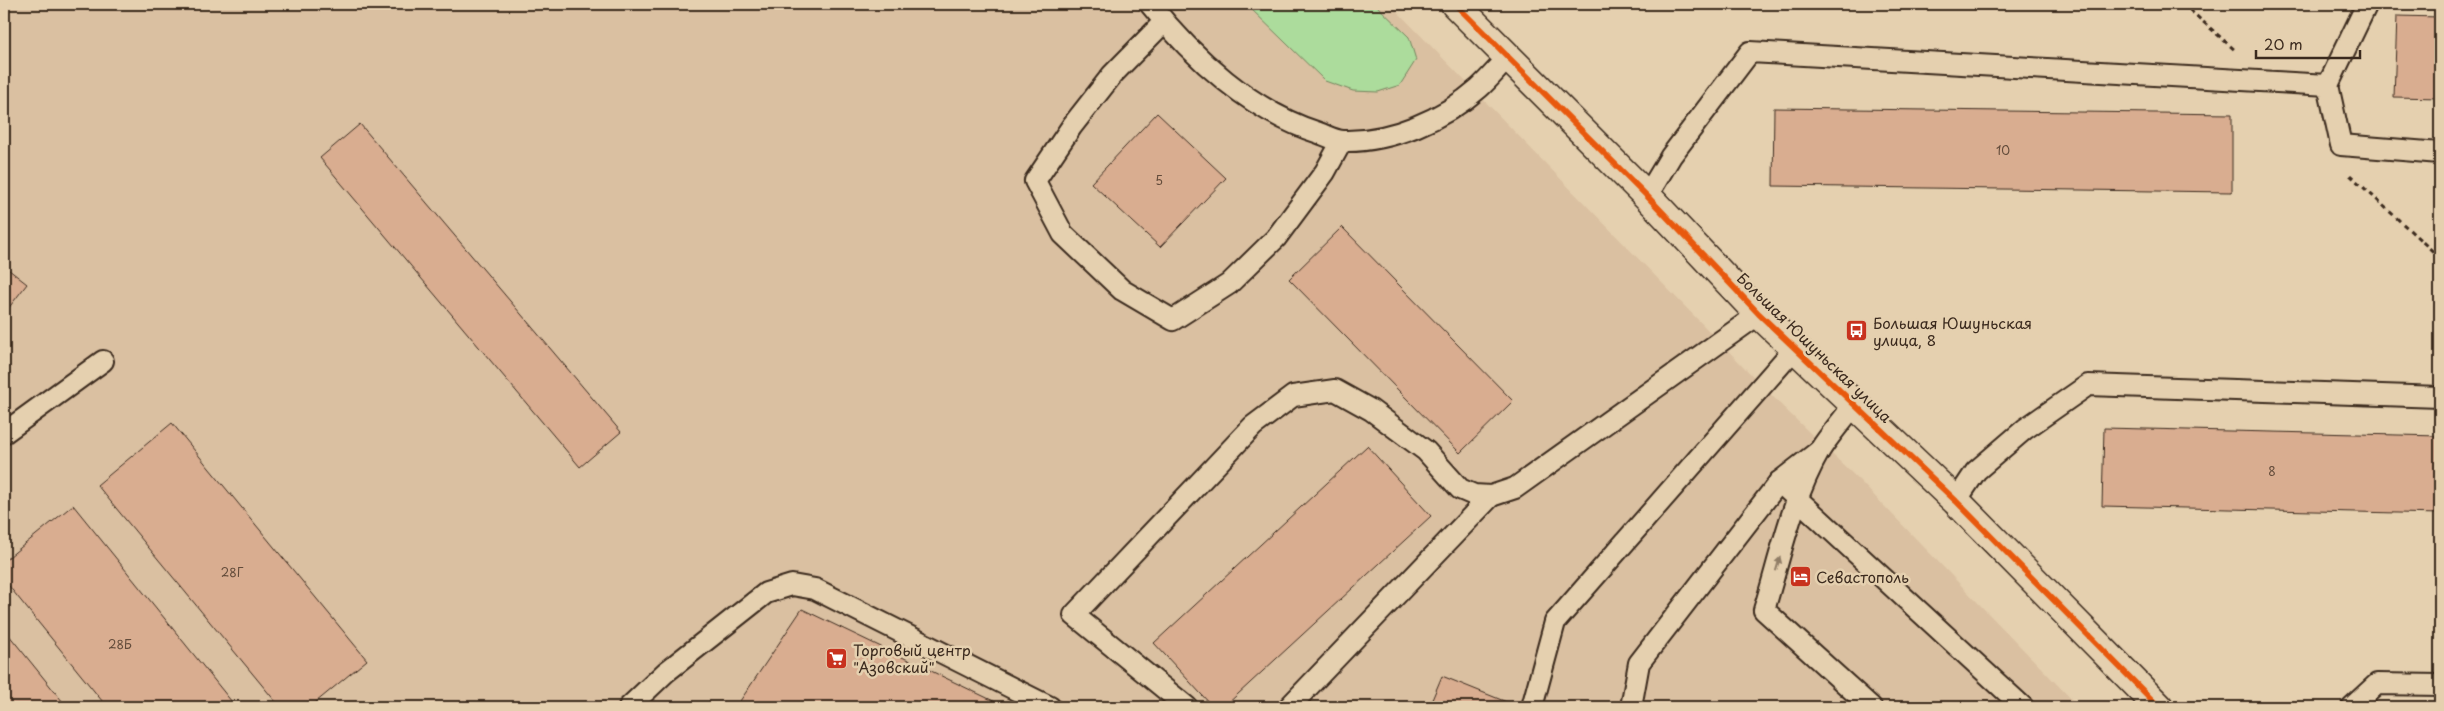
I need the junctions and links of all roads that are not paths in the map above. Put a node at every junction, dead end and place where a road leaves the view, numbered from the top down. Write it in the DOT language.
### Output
graph roads {
  1 [pos="1150,4"];
  2 [pos="1455,4"];
  3 [pos="2367,4"];
  4 [pos="1164,22"];
  5 [pos="1508,58"];
  6 [pos="2328,85"];
  7 [pos="1342,141"];
  8 [pos="2440,153"];
  9 [pos="1648,196"];
  10 [pos="1759,314"];
  11 [pos="1795,348"];
  12 [pos="103,361"];
  13 [pos="2440,397"];
  14 [pos="1855,403"];
  15 [pos="4,434"];
  16 [pos="1820,450"];
  17 [pos="1779,482"];
  18 [pos="1491,496"];
  19 [pos="1798,498"];
  20 [pos="1956,501"];
  21 [pos="2440,686"];
  22 [pos="629,707"];
  23 [pos="1050,707"];
  24 [pos="1187,707"];
  25 [pos="1289,707"];
  26 [pos="1532,707"];
  27 [pos="1631,707"];
  28 [pos="1871,707"];
  29 [pos="2023,707"];
  30 [pos="2159,707"];
  31 [pos="2352,707"];
  1 -- 4 [label="lane"];
  2 -- 5 [label="street, Большая Юшуньская улица"];
  3 -- 6 [label="lane"];
  4 -- 7 [label="lane"];
  4 -- 7 [label="lane"];
  5 -- 7 [label="lane"];
  5 -- 9 [label="street, Большая Юшуньская улица"];
  6 -- 8 [label="lane"];
  6 -- 9 [label="lane"];
  9 -- 10 [label="street, Большая Юшуньская улица"];
  10 -- 11 [label="street, Большая Юшуньская улица"];
  10 -- 18 [label="lane"];
  11 -- 14 [label="street, Большая Юшуньская улица"];
  11 -- 26 [label="lane"];
  12 -- 15 [label="lane"];
  13 -- 20 [label="lane"];
  14 -- 16 [label="lane"];
  14 -- 20 [label="street, Большая Юшуньская улица"];
  16 -- 17 [label="lane"];
  16 -- 19 [label="lane"];
  17 -- 19 [label="lane"];
  17 -- 27 [label="lane"];
  18 -- 24 [label="lane"];
  18 -- 25 [label="lane"];
  28 -- 19 [label="lane, one-way"];
  19 -- 29 [label="lane"];
  20 -- 30 [label="street, Большая Юшуньская улица"];
  21 -- 31 [label="lane"];
  22 -- 23 [label="lane"];
}
